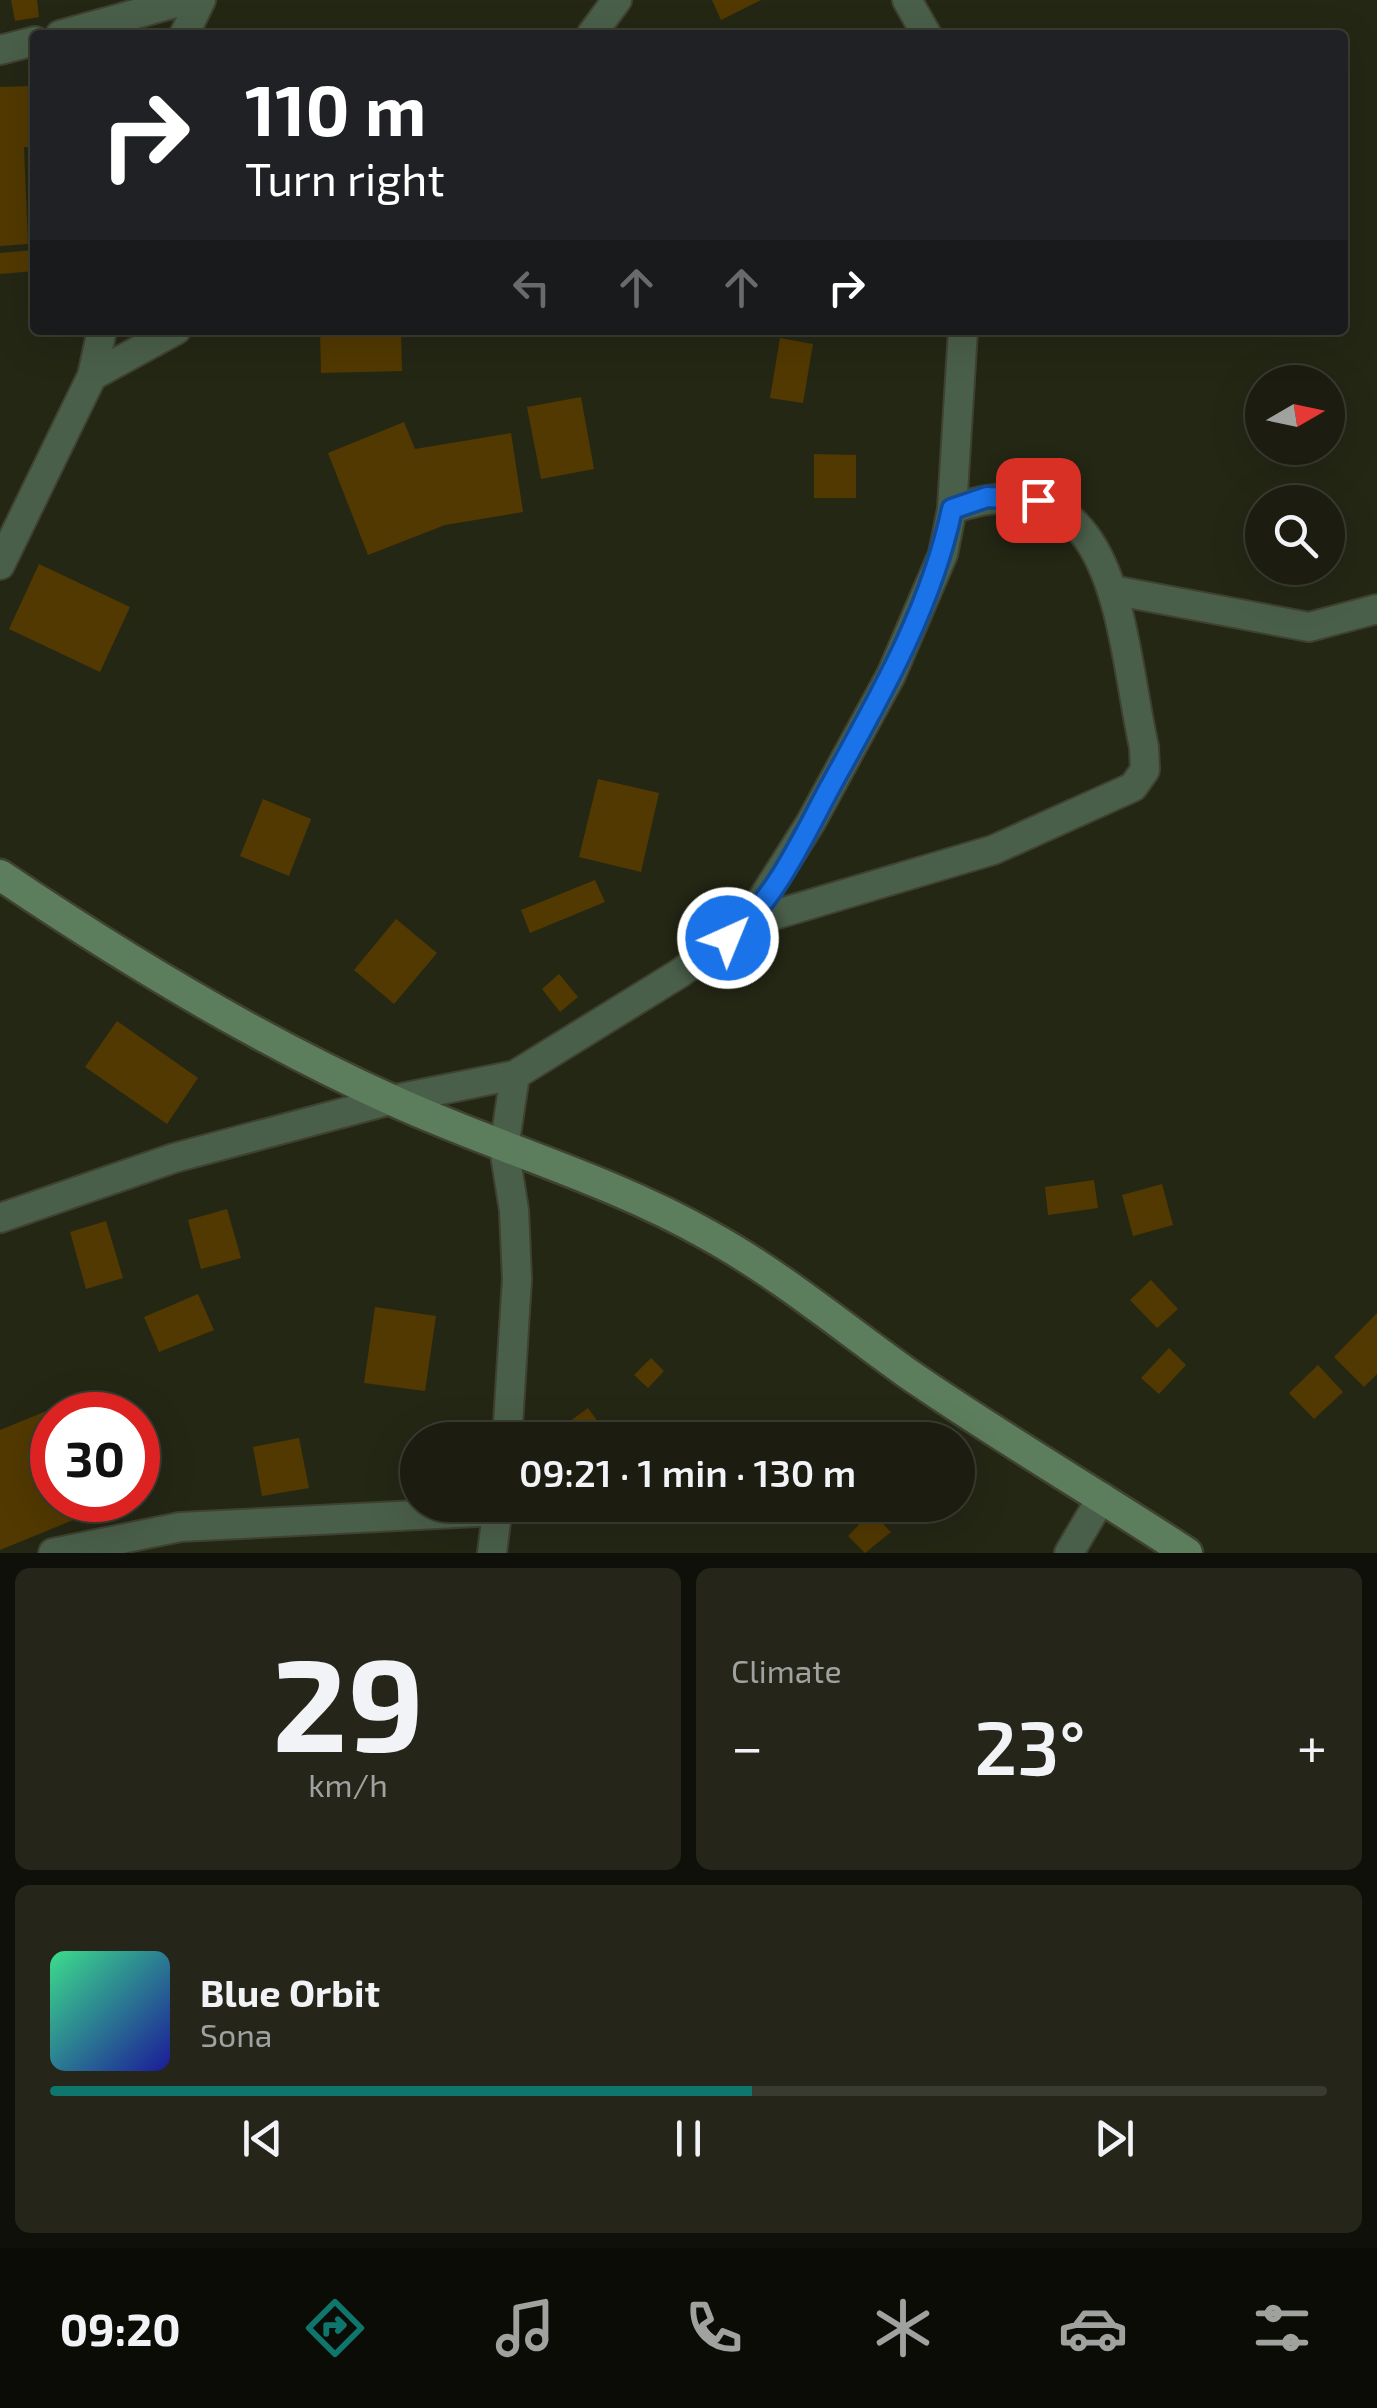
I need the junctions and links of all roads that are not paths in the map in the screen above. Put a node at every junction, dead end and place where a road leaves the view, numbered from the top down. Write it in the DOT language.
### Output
graph roads {
  1 [pos="186,0"];
  2 [pos="201,0"];
  3 [pos="617,0"];
  4 [pos="907,0"];
  5 [pos="78,30"];
  6 [pos="186,30"];
  7 [pos="595,30"];
  8 [pos="924,30"];
  9 [pos="30,43"];
  10 [pos="0,50"];
  11 [pos="101,335"];
  12 [pos="167,335"];
  13 [pos="964,335"];
  14 [pos="92,376"];
  15 [pos="952,509"];
  16 [pos="0,565"];
  17 [pos="1112,590"];
  18 [pos="1377,610"];
  19 [pos="0,874"];
  20 [pos="746,923"];
  21 [pos="515,1075"];
  22 [pos="391,1100"];
  23 [pos="504,1148"];
  24 [pos="0,1218"];
  25 [pos="508,1422"];
  26 [pos="1102,1497"];
  27 [pos="400,1514"];
  28 [pos="496,1522"];
  29 [pos="52,1553"];
  30 [pos="492,1553"];
  31 [pos="1069,1553"];
  32 [pos="1188,1553"];
  1 -- 5 [label="street"];
  2 -- 6 [label="street"];
  3 -- 7 [label="street"];
  4 -- 8 [label="street"];
  9 -- 10 [label="street"];
  11 -- 14 [label="street"];
  12 -- 14 [label="street"];
  13 -- 15 [label="street"];
  14 -- 16 [label="street"];
  15 -- 17 [label="street"];
  15 -- 20 [label="street"];
  17 -- 18 [label="street"];
  17 -- 20 [label="street"];
  19 -- 22 [label="street"];
  20 -- 21 [label="street"];
  21 -- 22 [label="street"];
  21 -- 23 [label="street"];
  22 -- 23 [label="street"];
  22 -- 24 [label="street"];
  23 -- 25 [label="street"];
  23 -- 26 [label="street"];
  26 -- 31 [label="street"];
  26 -- 32 [label="street"];
  27 -- 29 [label="street"];
  28 -- 30 [label="street"];
}
